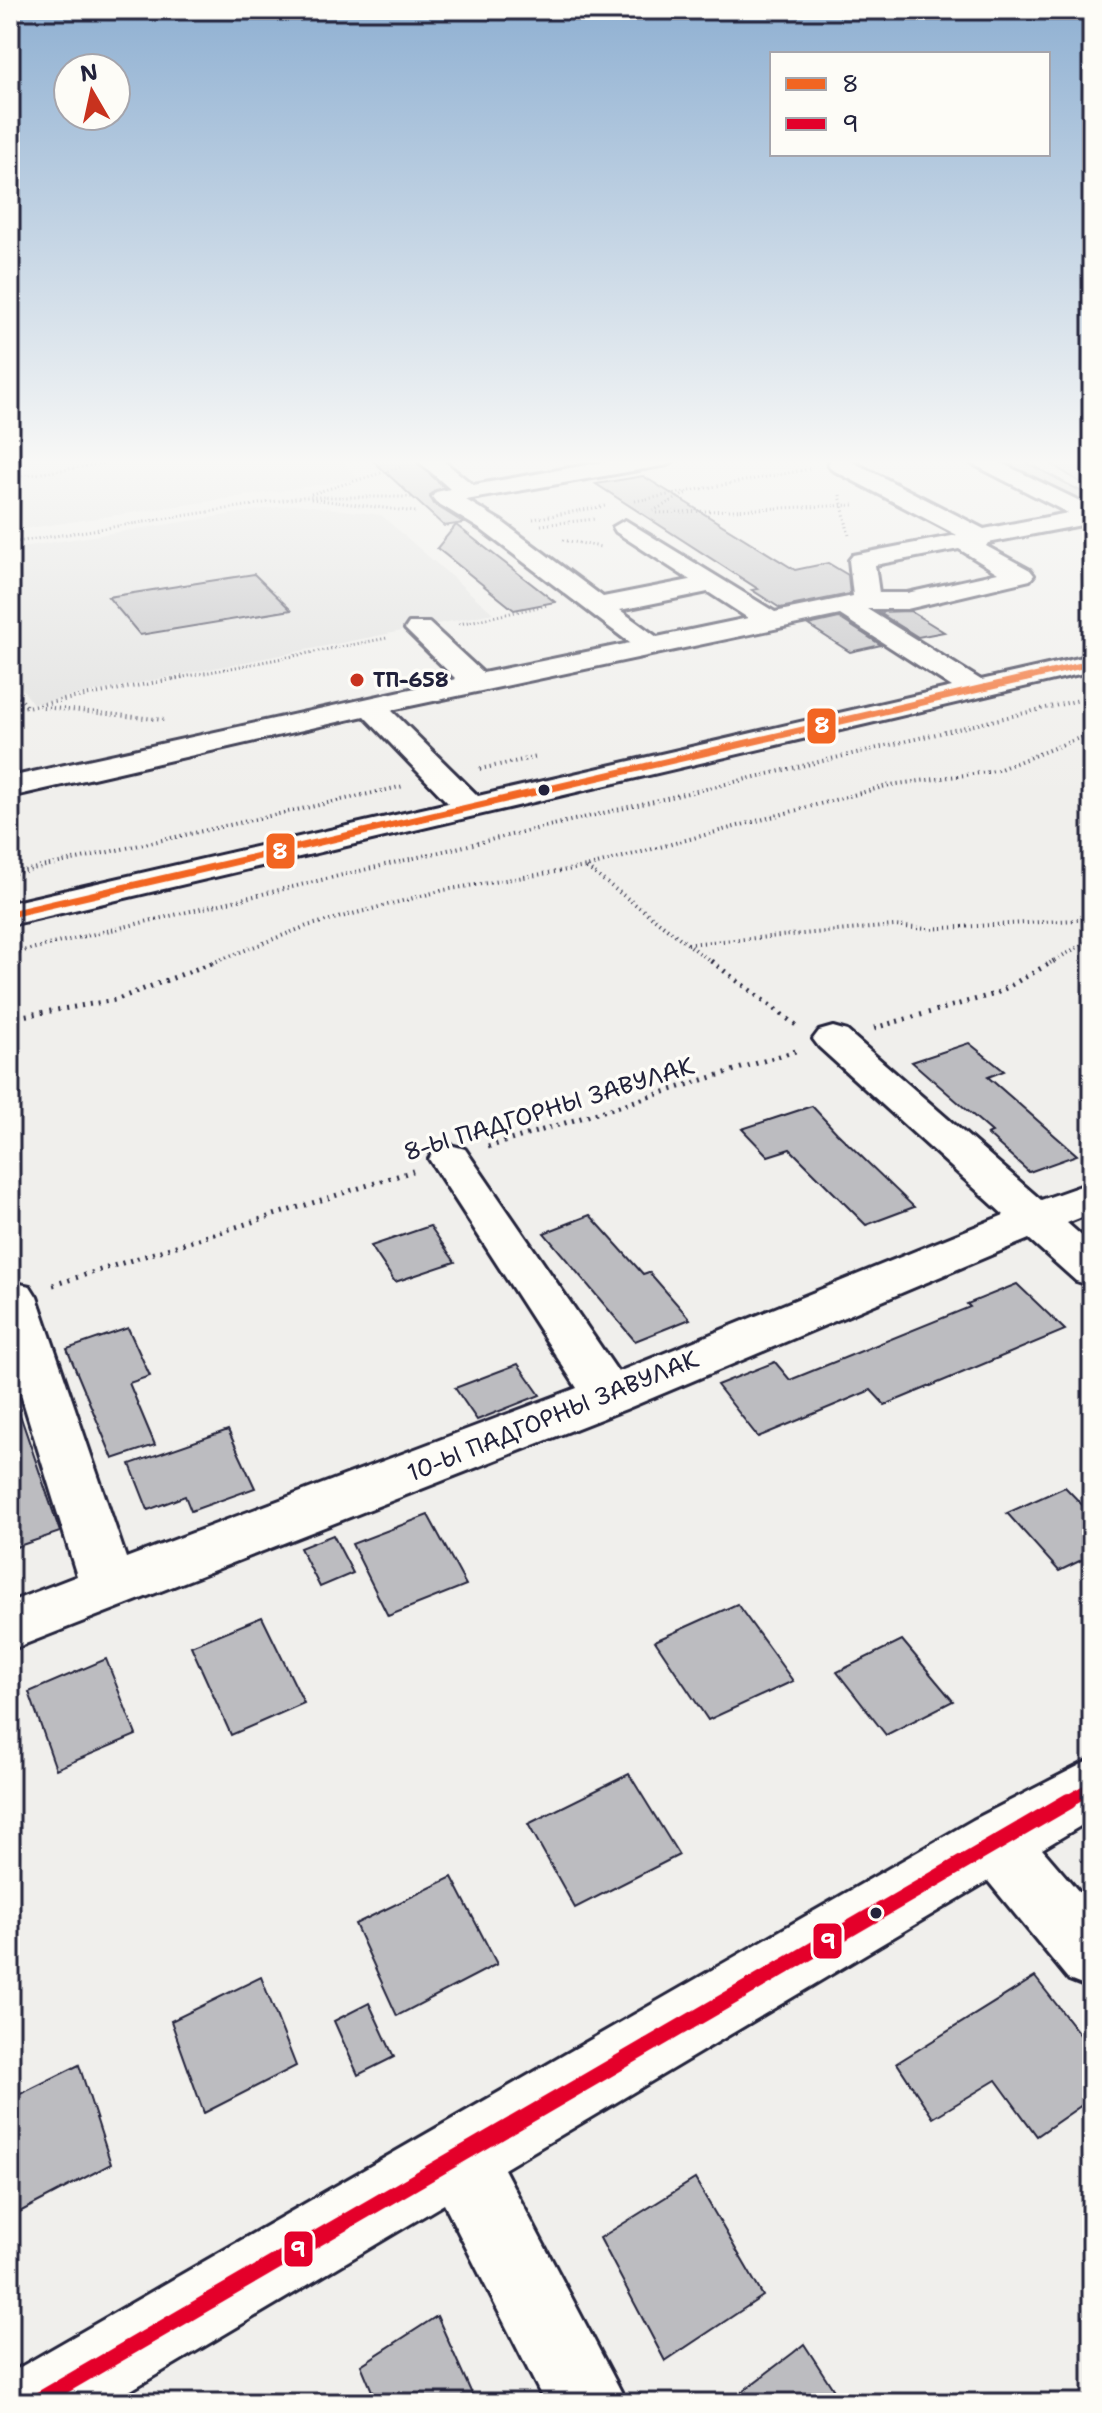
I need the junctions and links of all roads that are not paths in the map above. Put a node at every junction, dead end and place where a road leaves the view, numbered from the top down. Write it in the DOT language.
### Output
graph roads {
  1 [pos="552,571"];
  2 [pos="694,571"];
  3 [pos="860,571"];
  4 [pos="1013,571"];
  5 [pos="712,584"];
  6 [pos="593,601"];
  7 [pos="855,603"];
  8 [pos="770,621"];
  9 [pos="420,630"];
  10 [pos="651,646"];
  11 [pos="1092,663"];
  12 [pos="476,682"];
  13 [pos="975,689"];
  14 [pos="370,706"];
  15 [pos="10,787"];
  16 [pos="469,805"];
  17 [pos="10,914"];
  18 [pos="827,1041"];
  19 [pos="450,1159"];
  20 [pos="1092,1196"];
  21 [pos="1032,1219"];
  22 [pos="1092,1270"];
  23 [pos="14,1297"];
  24 [pos="608,1396"];
  25 [pos="109,1590"];
  26 [pos="10,1626"];
  27 [pos="1092,1787"];
  28 [pos="995,1841"];
  29 [pos="1092,1957"];
  30 [pos="457,2155"];
  31 [pos="34,2403"];
  32 [pos="587,2403"];
  1 -- 6 [label="street"];
  2 -- 5 [label="street"];
  3 -- 7 [label="street"];
  4 -- 7 [label="street"];
  5 -- 6 [label="street"];
  5 -- 8 [label="street"];
  6 -- 10 [label="street"];
  7 -- 8 [label="street"];
  7 -- 13 [label="street"];
  8 -- 10 [label="street"];
  9 -- 12 [label="street"];
  10 -- 12 [label="street"];
  11 -- 13 [label="street"];
  12 -- 14 [label="street"];
  13 -- 16 [label="street"];
  14 -- 15 [label="street"];
  14 -- 16 [label="street"];
  16 -- 17 [label="street"];
  18 -- 21 [label="street"];
  19 -- 24 [label="street"];
  20 -- 21 [label="street, 10-Ы ПАДГОРНЫ ЗАВУЛАК"];
  21 -- 22 [label="street"];
  21 -- 24 [label="street, 10-Ы ПАДГОРНЫ ЗАВУЛАК"];
  23 -- 25 [label="street"];
  24 -- 25 [label="street, 10-Ы ПАДГОРНЫ ЗАВУЛАК"];
  25 -- 26 [label="street, 10-Ы ПАДГОРНЫ ЗАВУЛАК"];
  27 -- 28 [label="street"];
  28 -- 29 [label="street"];
  28 -- 30 [label="street"];
  30 -- 31 [label="street"];
  30 -- 32 [label="street"];
}
